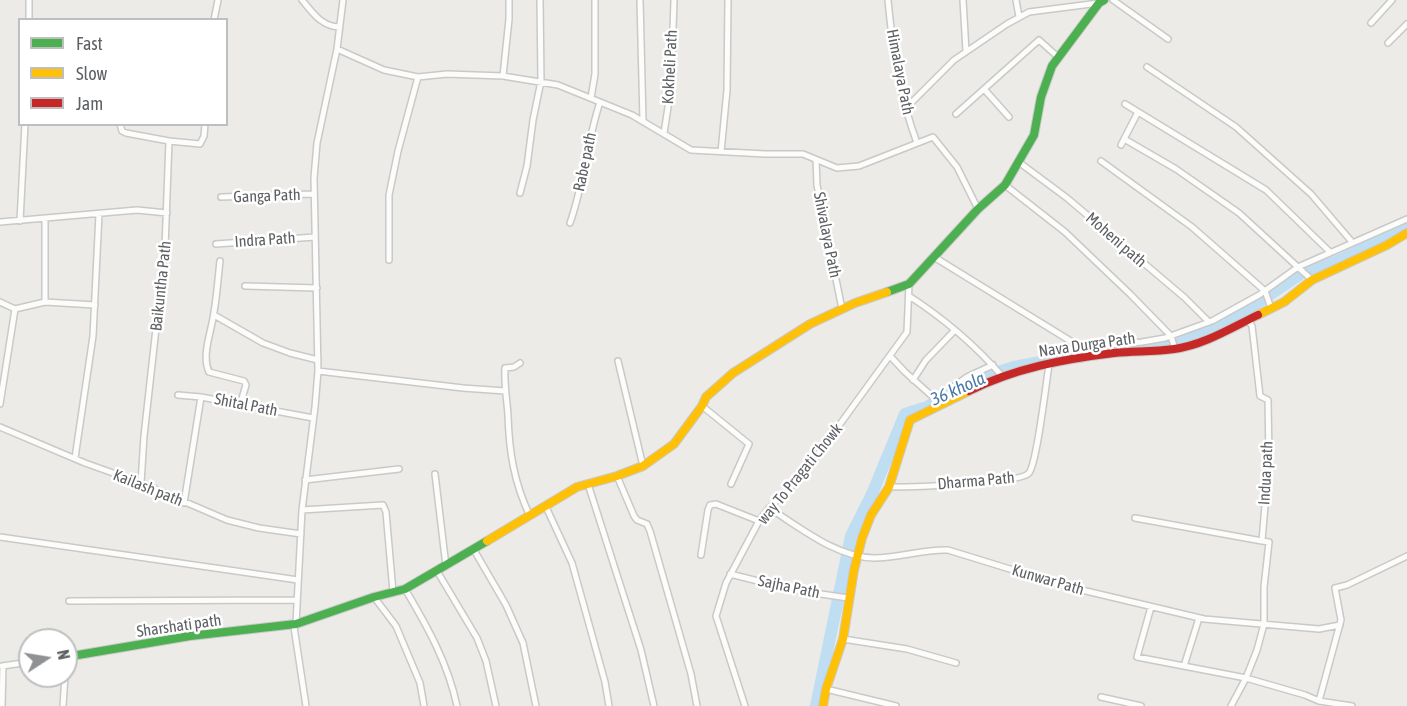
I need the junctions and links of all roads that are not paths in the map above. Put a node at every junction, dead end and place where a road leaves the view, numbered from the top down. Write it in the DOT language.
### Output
graph roads {
  1 [pos="29,0"];
  2 [pos="218,0"];
  3 [pos="302,0"];
  4 [pos="343,0"];
  5 [pos="509,0"];
  6 [pos="540,0"];
  7 [pos="595,0"];
  8 [pos="640,0"];
  9 [pos="674,0"];
  10 [pos="728,0"];
  11 [pos="888,0"];
  12 [pos="963,0"];
  13 [pos="1016,0"];
  14 [pos="1043,0"];
  15 [pos="1113,0"];
  16 [pos="1392,0"];
  17 [pos="1100,1"];
  18 [pos="1044,10"];
  19 [pos="1019,17"];
  20 [pos="29,18"];
  21 [pos="214,18"];
  22 [pos="1371,23"];
  23 [pos="1407,24"];
  24 [pos="339,27"];
  25 [pos="1168,39"];
  26 [pos="1388,43"];
  27 [pos="337,49"];
  28 [pos="966,51"];
  29 [pos="1059,58"];
  30 [pos="1147,67"];
  31 [pos="503,76"];
  32 [pos="418,77"];
  33 [pos="541,81"];
  34 [pos="984,89"];
  35 [pos="591,98"];
  36 [pos="600,102"];
  37 [pos="1125,104"];
  38 [pos="904,110"];
  39 [pos="1138,112"];
  40 [pos="956,114"];
  41 [pos="1009,117"];
  42 [pos="642,121"];
  43 [pos="26,126"];
  44 [pos="121,126"];
  45 [pos="204,126"];
  46 [pos="664,133"];
  47 [pos="1126,140"];
  48 [pos="169,141"];
  49 [pos="917,143"];
  50 [pos="1121,145"];
  51 [pos="721,152"];
  52 [pos="816,159"];
  53 [pos="1101,160"];
  54 [pos="1020,163"];
  55 [pos="1005,185"];
  56 [pos="520,193"];
  57 [pos="314,194"];
  58 [pos="220,197"];
  59 [pos="978,208"];
  60 [pos="167,213"];
  61 [pos="99,214"];
  62 [pos="45,219"];
  63 [pos="1407,219"];
  64 [pos="20,221"];
  65 [pos="0,222"];
  66 [pos="570,223"];
  67 [pos="1407,233"];
  68 [pos="315,237"];
  69 [pos="1352,242"];
  70 [pos="216,244"];
  71 [pos="1330,252"];
  72 [pos="934,257"];
  73 [pos="389,260"];
  74 [pos="220,261"];
  75 [pos="1298,267"];
  76 [pos="1312,280"];
  77 [pos="909,284"];
  78 [pos="245,286"];
  79 [pos="317,288"];
  80 [pos="1265,291"];
  81 [pos="909,296"];
  82 [pos="0,302"];
  83 [pos="45,302"];
  84 [pos="95,305"];
  85 [pos="1271,308"];
  86 [pos="15,309"];
  87 [pos="842,309"];
  88 [pos="214,315"];
  89 [pos="1248,320"];
  90 [pos="1209,322"];
  91 [pos="955,330"];
  92 [pos="1171,336"];
  93 [pos="1080,348"];
  94 [pos="1175,349"];
  95 [pos="890,356"];
  96 [pos="1081,359"];
  97 [pos="318,360"];
  98 [pos="618,361"];
  99 [pos="520,363"];
  100 [pos="993,365"];
  101 [pos="1049,365"];
  102 [pos="318,371"];
  103 [pos="1002,376"];
  104 [pos="914,380"];
  105 [pos="954,386"];
  106 [pos="505,391"];
  107 [pos="178,395"];
  108 [pos="201,397"];
  109 [pos="0,404"];
  110 [pos="240,405"];
  111 [pos="942,405"];
  112 [pos="702,406"];
  113 [pos="313,418"];
  114 [pos="0,427"];
  115 [pos="75,458"];
  116 [pos="643,465"];
  117 [pos="399,469"];
  118 [pos="435,474"];
  119 [pos="617,476"];
  120 [pos="305,480"];
  121 [pos="141,483"];
  122 [pos="588,484"];
  123 [pos="731,484"];
  124 [pos="889,488"];
  125 [pos="184,503"];
  126 [pos="546,507"];
  127 [pos="769,508"];
  128 [pos="302,510"];
  129 [pos="530,516"];
  130 [pos="1135,518"];
  131 [pos="759,521"];
  132 [pos="301,534"];
  133 [pos="0,537"];
  134 [pos="1262,541"];
  135 [pos="474,550"];
  136 [pos="701,555"];
  137 [pos="859,555"];
  138 [pos="1407,556"];
  139 [pos="446,566"];
  140 [pos="437,571"];
  141 [pos="730,574"];
  142 [pos="298,580"];
  143 [pos="405,589"];
  144 [pos="393,592"];
  145 [pos="374,597"];
  146 [pos="848,598"];
  147 [pos="296,600"];
  148 [pos="69,601"];
  149 [pos="1150,607"];
  150 [pos="1199,618"];
  151 [pos="296,624"];
  152 [pos="1264,624"];
  153 [pos="1340,625"];
  154 [pos="843,639"];
  155 [pos="78,655"];
  156 [pos="956,663"];
  157 [pos="18,664"];
  158 [pos="2,666"];
  159 [pos="1184,666"];
  160 [pos="1246,678"];
  161 [pos="64,688"];
  162 [pos="826,689"];
  163 [pos="1101,697"];
  164 [pos="1319,701"];
  165 [pos="2,706"];
  166 [pos="63,706"];
  167 [pos="306,706"];
  168 [pos="424,706"];
  169 [pos="457,706"];
  170 [pos="496,706"];
  171 [pos="536,706"];
  172 [pos="609,706"];
  173 [pos="654,706"];
  174 [pos="698,706"];
  175 [pos="745,706"];
  176 [pos="823,706"];
  177 [pos="896,706"];
  178 [pos="1141,706"];
  179 [pos="1230,706"];
  180 [pos="1352,706"];
  1 -- 20 [label="street"];
  2 -- 21 [label="street"];
  3 -- 24 [label="street"];
  4 -- 24 [label="street"];
  5 -- 31 [label="street"];
  6 -- 33 [label="street"];
  7 -- 35 [label="street"];
  8 -- 42 [label="street"];
  9 -- 46 [label="street, Kokheli Path"];
  10 -- 51 [label="street"];
  11 -- 38 [label="street, Himalaya Path"];
  12 -- 28 [label="street"];
  13 -- 19 [label="street"];
  14 -- 18 [label="street"];
  15 -- 25 [label="street"];
  16 -- 22 [label="street"];
  17 -- 18 [label="street"];
  17 -- 29 [label="street"];
  18 -- 19 [label="street"];
  19 -- 28 [label="street"];
  23 -- 26 [label="street"];
  24 -- 27 [label="street"];
  27 -- 32 [label="street"];
  27 -- 57 [label="street"];
  28 -- 38 [label="street"];
  29 -- 34 [label="street"];
  29 -- 54 [label="street"];
  30 -- 69 [label="street"];
  31 -- 32 [label="street"];
  31 -- 33 [label="street"];
  32 -- 73 [label="street"];
  33 -- 35 [label="street"];
  33 -- 56 [label="street"];
  34 -- 40 [label="street"];
  34 -- 41 [label="street"];
  35 -- 36 [label="street"];
  36 -- 42 [label="street"];
  36 -- 66 [label="street, Rabe path"];
  37 -- 39 [label="street"];
  38 -- 49 [label="street, Himalaya Path"];
  39 -- 47 [label="street"];
  39 -- 71 [label="street"];
  42 -- 46 [label="street"];
  43 -- 64 [label="street"];
  44 -- 48 [label="street"];
  45 -- 48 [label="street"];
  46 -- 51 [label="street"];
  47 -- 50 [label="street"];
  47 -- 75 [label="street"];
  48 -- 60 [label="street, Baikuntha Path"];
  49 -- 52 [label="street"];
  49 -- 59 [label="street"];
  51 -- 52 [label="street"];
  52 -- 87 [label="street, Shivalaya Path"];
  53 -- 80 [label="street"];
  54 -- 55 [label="street"];
  54 -- 90 [label="street, Moheni path"];
  55 -- 59 [label="street"];
  55 -- 92 [label="street"];
  57 -- 58 [label="street, Ganga Path"];
  57 -- 68 [label="street"];
  59 -- 72 [label="street"];
  60 -- 61 [label="street"];
  60 -- 121 [label="street, Baikuntha Path"];
  61 -- 62 [label="street"];
  61 -- 84 [label="street"];
  62 -- 64 [label="street"];
  62 -- 83 [label="street"];
  63 -- 69 [label="street"];
  64 -- 65 [label="street"];
  67 -- 76 [label="street, Nava Durga Path"];
  68 -- 70 [label="street, Indra Path"];
  68 -- 79 [label="street"];
  69 -- 71 [label="street"];
  71 -- 75 [label="street"];
  72 -- 77 [label="street"];
  72 -- 93 [label="street"];
  74 -- 88 [label="street"];
  75 -- 76 [label="street"];
  75 -- 80 [label="street"];
  76 -- 85 [label="street, Nava Durga Path"];
  77 -- 81 [label="street, way To Pragati Chowk"];
  77 -- 87 [label="street, Sharshati path"];
  78 -- 79 [label="street"];
  79 -- 97 [label="street"];
  80 -- 85 [label="street"];
  80 -- 90 [label="street"];
  81 -- 91 [label="street"];
  81 -- 95 [label="street, way To Pragati Chowk"];
  82 -- 86 [label="street"];
  83 -- 84 [label="street"];
  83 -- 86 [label="street"];
  84 -- 115 [label="street"];
  85 -- 89 [label="street, Nava Durga Path"];
  86 -- 109 [label="street"];
  87 -- 112 [label="street, Sharshati path"];
  88 -- 97 [label="street"];
  88 -- 110 [label="street"];
  89 -- 94 [label="street, Nava Durga Path"];
  89 -- 134 [label="street, Indua path"];
  90 -- 92 [label="street"];
  91 -- 100 [label="street"];
  91 -- 104 [label="street"];
  92 -- 93 [label="street"];
  92 -- 94 [label="street"];
  93 -- 96 [label="street"];
  94 -- 96 [label="street, Nava Durga Path"];
  95 -- 104 [label="street"];
  95 -- 127 [label="street, way To Pragati Chowk"];
  96 -- 101 [label="street, Nava Durga Path"];
  97 -- 102 [label="street"];
  98 -- 116 [label="street"];
  99 -- 106 [label="street"];
  100 -- 103 [label="street"];
  100 -- 105 [label="street"];
  101 -- 103 [label="street, Nava Durga Path"];
  101 -- 124 [label="street, Dharma Path"];
  102 -- 106 [label="street"];
  102 -- 113 [label="street"];
  103 -- 111 [label="street, Nava Durga Path"];
  104 -- 111 [label="street"];
  106 -- 129 [label="street"];
  107 -- 108 [label="street, Shital Path"];
  108 -- 110 [label="street, Shital Path"];
  108 -- 125 [label="street"];
  110 -- 113 [label="street, Shital Path"];
  111 -- 124 [label="street, Nava Durga Path"];
  112 -- 116 [label="street, Sharshati path"];
  112 -- 123 [label="street"];
  113 -- 120 [label="street"];
  114 -- 115 [label="street, Kailash path"];
  115 -- 121 [label="street, Kailash path"];
  116 -- 119 [label="street, Sharshati path"];
  117 -- 120 [label="street"];
  118 -- 139 [label="street"];
  119 -- 122 [label="street, Sharshati path"];
  119 -- 174 [label="street"];
  120 -- 128 [label="street"];
  121 -- 125 [label="street, Kailash path"];
  122 -- 126 [label="street, Sharshati path"];
  122 -- 173 [label="street"];
  124 -- 137 [label="street, Nava Durga Path"];
  125 -- 132 [label="street, Kailash path"];
  126 -- 129 [label="street, Sharshati path"];
  126 -- 172 [label="street"];
  127 -- 131 [label="street, way To Pragati Chowk"];
  127 -- 137 [label="street, Kunwar Path"];
  128 -- 132 [label="street"];
  128 -- 144 [label="street"];
  129 -- 135 [label="street, Sharshati path"];
  130 -- 134 [label="street"];
  131 -- 136 [label="street"];
  131 -- 141 [label="street, way To Pragati Chowk"];
  132 -- 142 [label="street"];
  133 -- 142 [label="street"];
  134 -- 152 [label="street, Indua path"];
  135 -- 139 [label="street, Sharshati path"];
  135 -- 171 [label="street"];
  137 -- 146 [label="street, Nava Durga Path"];
  137 -- 149 [label="street, Kunwar Path"];
  138 -- 153 [label="street"];
  139 -- 140 [label="street, Sharshati path"];
  140 -- 143 [label="street, Sharshati path"];
  140 -- 170 [label="street"];
  141 -- 146 [label="street, Sajha Path"];
  141 -- 175 [label="street, way To Pragati Chowk"];
  142 -- 147 [label="street"];
  143 -- 144 [label="street, Sharshati path"];
  143 -- 169 [label="street"];
  144 -- 145 [label="street, Sharshati path"];
  145 -- 151 [label="street, Sharshati path"];
  145 -- 168 [label="street"];
  146 -- 154 [label="street, Nava Durga Path"];
  147 -- 148 [label="street"];
  147 -- 151 [label="street"];
  149 -- 150 [label="street, Kunwar Path"];
  149 -- 159 [label="street"];
  150 -- 152 [label="street, Kunwar Path"];
  150 -- 159 [label="street"];
  151 -- 155 [label="street, Sharshati path"];
  151 -- 167 [label="street"];
  152 -- 153 [label="street, Kunwar Path"];
  152 -- 160 [label="street"];
  153 -- 164 [label="street"];
  154 -- 156 [label="street"];
  154 -- 162 [label="street, Nava Durga Path"];
  157 -- 158 [label="street"];
  158 -- 165 [label="street"];
  159 -- 160 [label="street"];
  160 -- 164 [label="street"];
  160 -- 179 [label="street"];
  161 -- 166 [label="street"];
  162 -- 176 [label="street, Nava Durga Path"];
  162 -- 177 [label="street"];
  163 -- 178 [label="street"];
  164 -- 180 [label="street"];
}
